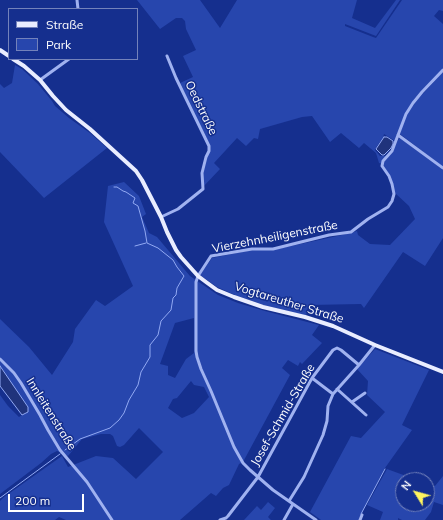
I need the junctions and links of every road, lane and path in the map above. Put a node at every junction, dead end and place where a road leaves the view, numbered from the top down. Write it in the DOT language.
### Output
graph roads {
  1 [pos="167,56"];
  2 [pos="15,60"];
  3 [pos="68,60"];
  4 [pos="443,70"];
  5 [pos="40,80"];
  6 [pos="398,135"];
  7 [pos="443,168"];
  8 [pos="161,217"];
  9 [pos="198,276"];
  10 [pos="375,345"];
  11 [pos="0,358"];
  12 [pos="359,365"];
  13 [pos="443,372"];
  14 [pos="312,378"];
  15 [pos="337,389"];
  16 [pos="364,393"];
  17 [pos="333,394"];
  18 [pos="352,402"];
  19 [pos="366,414"];
  20 [pos="258,477"];
  21 [pos="289,501"];
  22 [pos="293,504"];
  23 [pos="362,515"];
  24 [pos="112,520"];
  25 [pos="220,520"];
  26 [pos="285,520"];
  27 [pos="316,520"];
  28 [pos="360,520"];
  1 -- 8 [label="street, Oedstraße"];
  2 -- 5 [label="main road, Vogtareuther Straße"];
  3 -- 5 [label="street"];
  4 -- 6 [label="street, Vierzehnheiligenstraße"];
  5 -- 8 [label="main road, Vogtareuther Straße"];
  6 -- 7 [label="street"];
  6 -- 9 [label="street, Vierzehnheiligenstraße"];
  8 -- 9 [label="main road, Vogtareuther Straße"];
  9 -- 10 [label="main road, Vogtareuther Straße"];
  9 -- 20 [label="street"];
  10 -- 12 [label="street"];
  10 -- 13 [label="main road, Vogtareuther Straße"];
  11 -- 24 [label="street, Innleitenstraße"];
  12 -- 14 [label="street, Josef-Schmid-Straße"];
  12 -- 15 [label="street"];
  14 -- 17 [label="street"];
  14 -- 20 [label="street, Josef-Schmid-Straße"];
  15 -- 17 [label="street"];
  15 -- 18 [label="street"];
  16 -- 18 [label="street"];
  17 -- 21 [label="street"];
  18 -- 19 [label="street"];
  20 -- 21 [label="street"];
  20 -- 25 [label="street, Josef-Schmid-Straße"];
  21 -- 22 [label="street"];
  22 -- 26 [label="street"];
  22 -- 27 [label="street"];
  23 -- 28 [label="street"];
}
